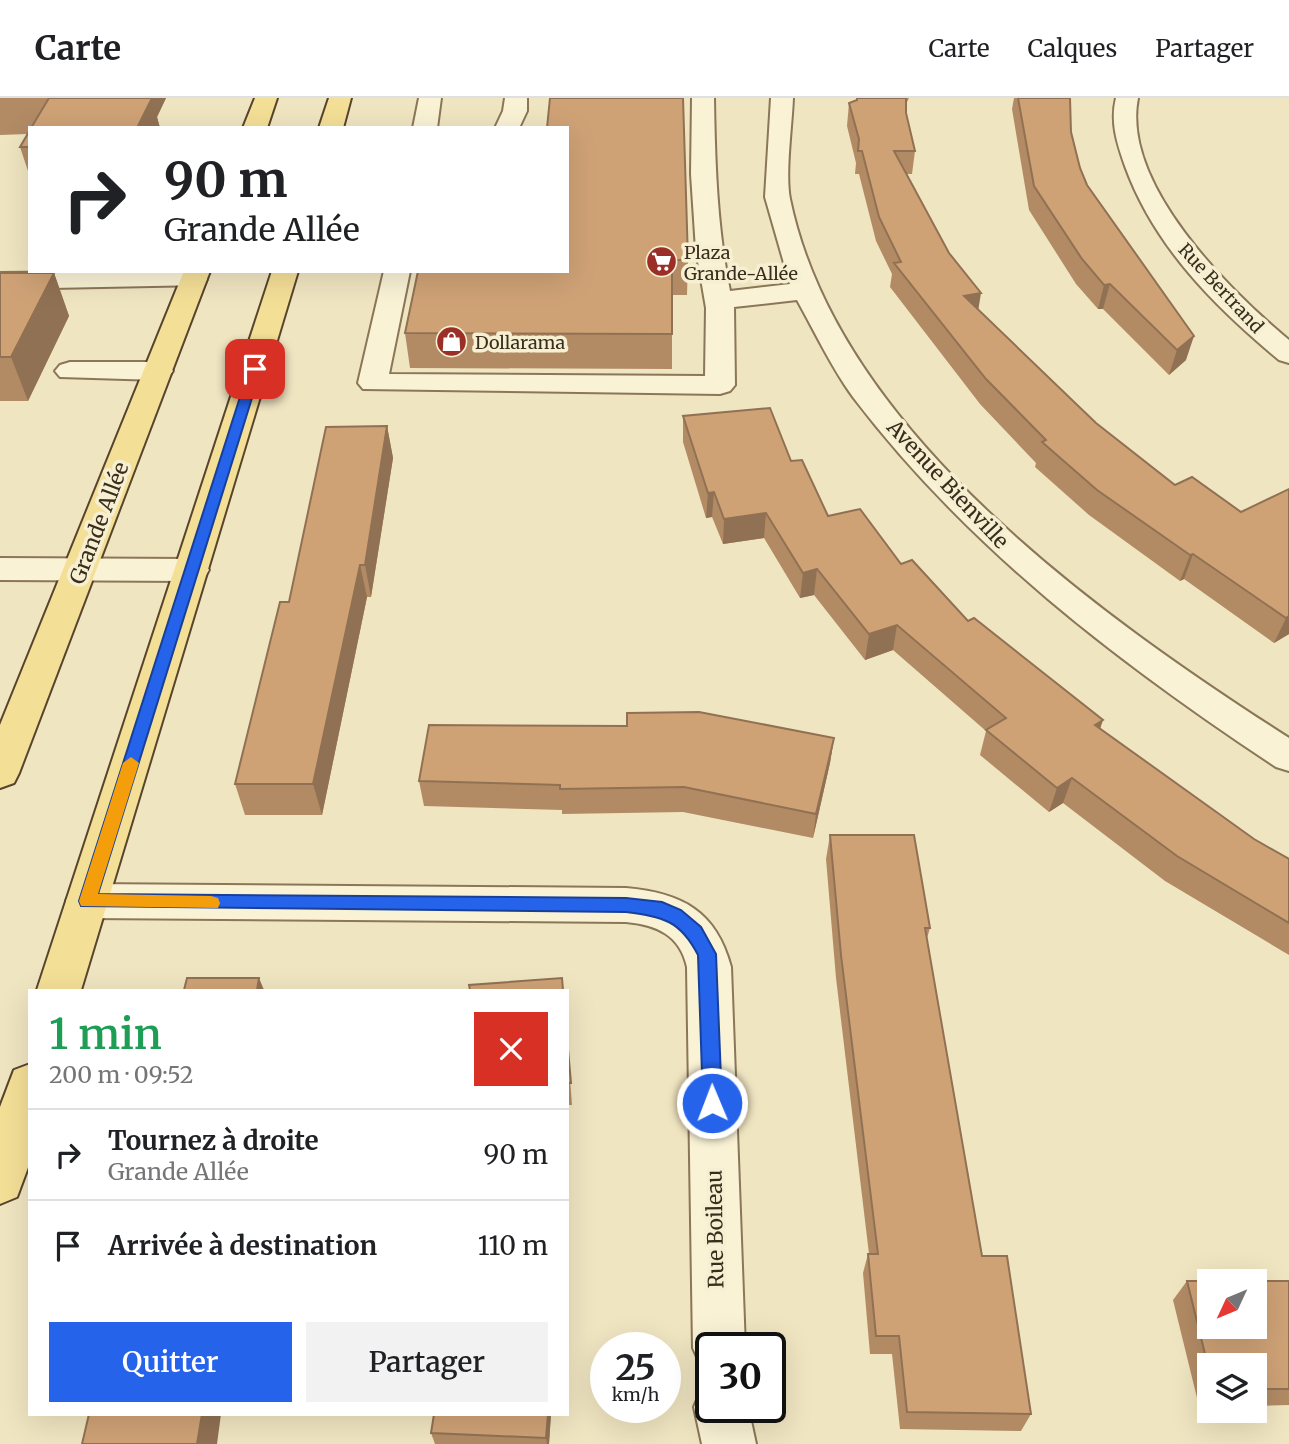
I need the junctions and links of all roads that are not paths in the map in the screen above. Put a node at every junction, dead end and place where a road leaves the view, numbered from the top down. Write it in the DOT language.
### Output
graph roads {
  1 [pos="266,98"];
  2 [pos="340,98"];
  3 [pos="430,98"];
  4 [pos="516,98"];
  5 [pos="703,98"];
  6 [pos="782,98"];
  7 [pos="1127,98"];
  8 [pos="256,126"];
  9 [pos="332,126"];
  10 [pos="425,126"];
  11 [pos="508,126"];
  12 [pos="284,273"];
  13 [pos="397,273"];
  14 [pos="195,275"];
  15 [pos="0,281"];
  16 [pos="806,291"];
  17 [pos="719,300"];
  18 [pos="1289,354"];
  19 [pos="70,371"];
  20 [pos="158,371"];
  21 [pos="0,569"];
  22 [pos="81,569"];
  23 [pos="192,570"];
  24 [pos="1289,757"];
  25 [pos="0,774"];
  26 [pos="87,901"];
  27 [pos="59,989"];
  28 [pos="28,1092"];
  29 [pos="0,1181"];
  30 [pos="719,1332"];
  31 [pos="724,1423"];
  32 [pos="729,1444"];
  1 -- 8 [label="main road"];
  2 -- 9 [label="main road"];
  3 -- 10 [label="street"];
  4 -- 11 [label="street"];
  5 -- 17 [label="street"];
  6 -- 16 [label="street, Avenue Bienville"];
  7 -- 18 [label="street, Rue Bertrand"];
  12 -- 23 [label="main road"];
  13 -- 17 [label="street"];
  14 -- 15 [label="street"];
  14 -- 20 [label="main road, Grande Allée"];
  16 -- 17 [label="street"];
  16 -- 24 [label="street, Avenue Bienville"];
  19 -- 20 [label="street"];
  20 -- 22 [label="main road, Grande Allée"];
  21 -- 22 [label="street"];
  22 -- 23 [label="street"];
  22 -- 25 [label="main road, Grande Allée"];
  23 -- 26 [label="main road"];
  26 -- 27 [label="main road"];
  26 -- 30 [label="street, Rue Boileau"];
  28 -- 29 [label="main road"];
  31 -- 32 [label="street"];
}
